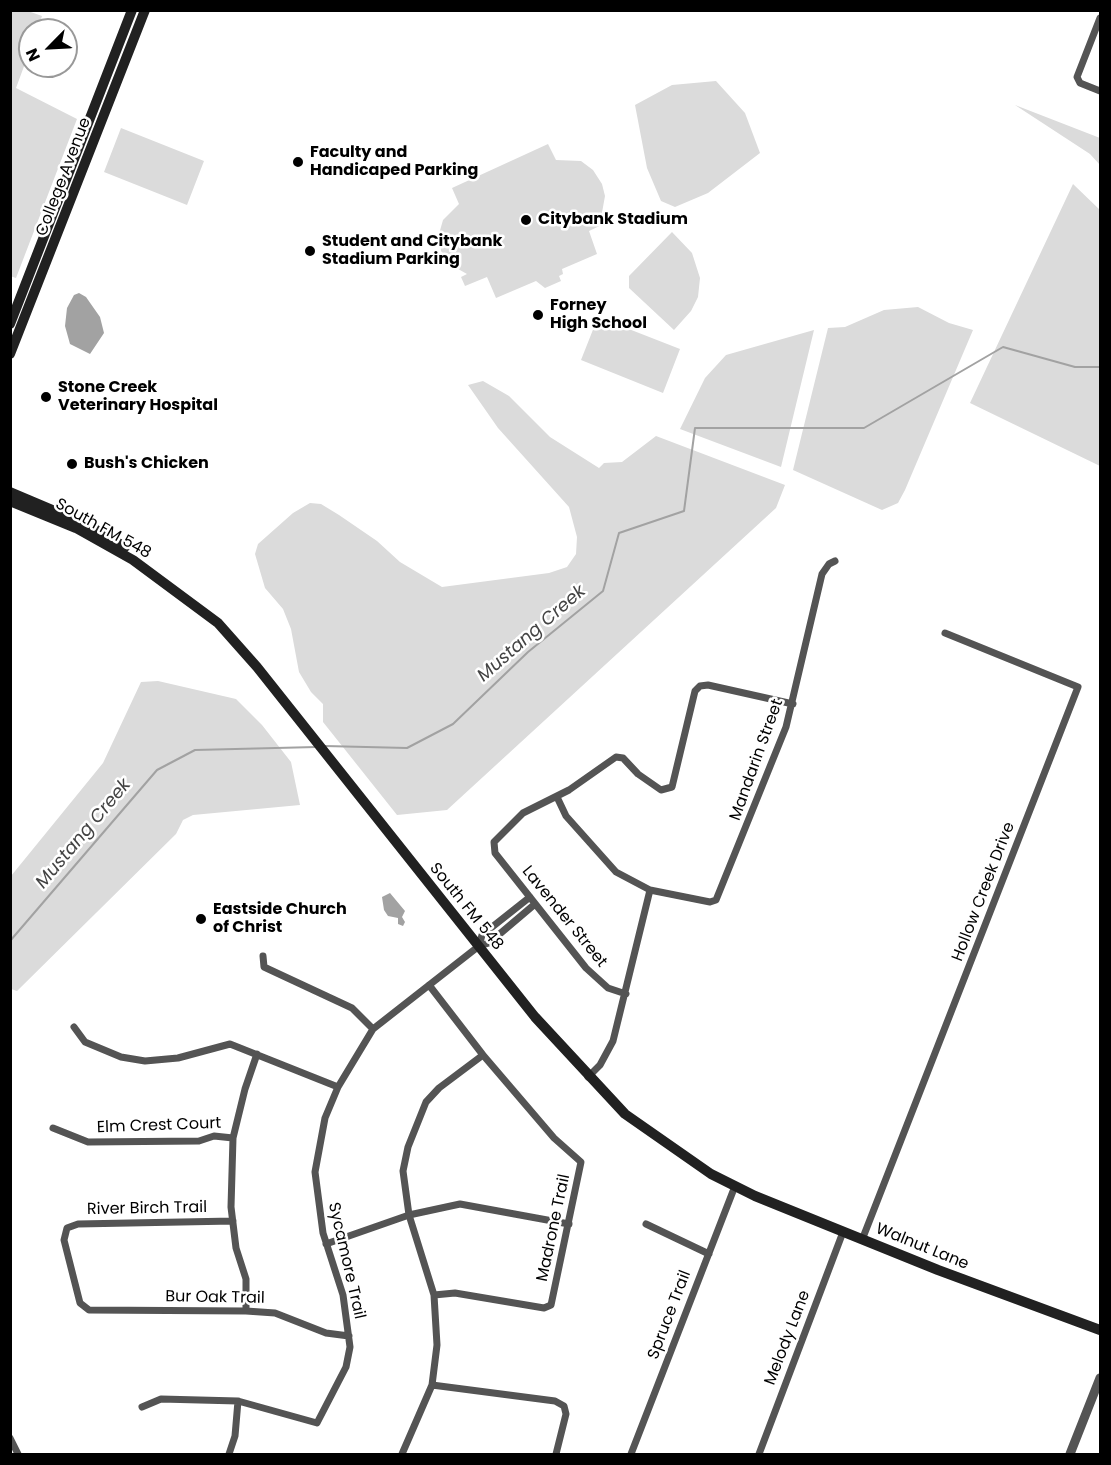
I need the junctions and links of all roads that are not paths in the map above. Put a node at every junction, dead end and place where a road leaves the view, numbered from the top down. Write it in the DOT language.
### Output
graph roads {
  1 [pos="132,10"];
  2 [pos="145,10"];
  3 [pos="1101,18"];
  4 [pos="1101,91"];
  5 [pos="93,110"];
  6 [pos="106,110"];
  7 [pos="69,188"];
  8 [pos="44,252"];
  9 [pos="10,324"];
  10 [pos="10,354"];
  11 [pos="10,492"];
  12 [pos="10,501"];
  13 [pos="835,561"];
  14 [pos="207,613"];
  15 [pos="945,633"];
  16 [pos="793,704"];
  17 [pos="557,797"];
  18 [pos="650,890"];
  19 [pos="533,901"];
  20 [pos="478,946"];
  21 [pos="262,956"];
  22 [pos="429,985"];
  23 [pos="626,994"];
  24 [pos="74,1027"];
  25 [pos="373,1029"];
  26 [pos="257,1054"];
  27 [pos="483,1055"];
  28 [pos="588,1077"];
  29 [pos="338,1087"];
  30 [pos="53,1128"];
  31 [pos="233,1138"];
  32 [pos="735,1186"];
  33 [pos="409,1215"];
  34 [pos="232,1221"];
  35 [pos="569,1224"];
  36 [pos="646,1224"];
  37 [pos="843,1232"];
  38 [pos="862,1240"];
  39 [pos="326,1244"];
  40 [pos="709,1254"];
  41 [pos="434,1295"];
  42 [pos="80,1303"];
  43 [pos="246,1311"];
  44 [pos="1101,1330"];
  45 [pos="349,1336"];
  46 [pos="1101,1378"];
  47 [pos="432,1385"];
  48 [pos="238,1401"];
  49 [pos="142,1407"];
  50 [pos="10,1438"];
  51 [pos="18,1455"];
  52 [pos="229,1455"];
  53 [pos="402,1455"];
  54 [pos="556,1455"];
  55 [pos="631,1455"];
  56 [pos="759,1455"];
  57 [pos="1070,1455"];
  1 -- 5 [label="main road, College Avenue"];
  2 -- 6 [label="main road, College Avenue"];
  3 -- 4 [label="street"];
  5 -- 6 [label="main road"];
  5 -- 7 [label="main road, College Avenue"];
  6 -- 7 [label="main road, College Avenue"];
  7 -- 8 [label="main road, College Avenue"];
  7 -- 8 [label="main road, College Avenue"];
  8 -- 9 [label="main road, College Avenue"];
  8 -- 10 [label="main road, College Avenue"];
  11 -- 14 [label="main road, South FM 548"];
  12 -- 14 [label="main road, South FM 548"];
  13 -- 16 [label="street, Mandarin Street"];
  14 -- 20 [label="main road, South FM 548"];
  15 -- 38 [label="street, Hollow Creek Drive"];
  16 -- 17 [label="street"];
  16 -- 18 [label="street, Mandarin Street"];
  17 -- 18 [label="street"];
  17 -- 19 [label="street, Lavender Street"];
  18 -- 23 [label="street"];
  19 -- 20 [label="street, Sycamore Trail"];
  19 -- 23 [label="street, Lavender Street"];
  20 -- 22 [label="street, Sycamore Trail"];
  20 -- 28 [label="main road, South FM 548"];
  21 -- 25 [label="street"];
  22 -- 25 [label="street, Sycamore Trail"];
  22 -- 27 [label="street, Madrone Trail"];
  23 -- 28 [label="street"];
  24 -- 26 [label="street"];
  25 -- 29 [label="street, Sycamore Trail"];
  26 -- 29 [label="street"];
  26 -- 31 [label="street"];
  27 -- 33 [label="street"];
  27 -- 35 [label="street, Madrone Trail"];
  28 -- 32 [label="main road, South FM 548"];
  29 -- 39 [label="street, Sycamore Trail"];
  30 -- 31 [label="street, Elm Crest Court"];
  31 -- 34 [label="street"];
  32 -- 37 [label="main road, Walnut Lane"];
  32 -- 40 [label="street, Spruce Trail"];
  33 -- 35 [label="street"];
  33 -- 39 [label="street"];
  33 -- 41 [label="street"];
  34 -- 42 [label="street, River Birch Trail"];
  34 -- 43 [label="street"];
  35 -- 41 [label="street, Madrone Trail"];
  36 -- 40 [label="street"];
  37 -- 38 [label="main road, Walnut Lane"];
  37 -- 56 [label="street, Melody Lane"];
  38 -- 44 [label="main road, Walnut Lane"];
  39 -- 45 [label="street, Sycamore Trail"];
  40 -- 55 [label="street, Spruce Trail"];
  41 -- 47 [label="street"];
  42 -- 43 [label="street, Bur Oak Trail"];
  43 -- 45 [label="street, Bur Oak Trail"];
  45 -- 48 [label="street, Sycamore Trail"];
  46 -- 57 [label="street"];
  47 -- 53 [label="street"];
  47 -- 54 [label="street"];
  48 -- 49 [label="street"];
  48 -- 52 [label="street"];
  50 -- 51 [label="street"];
}
